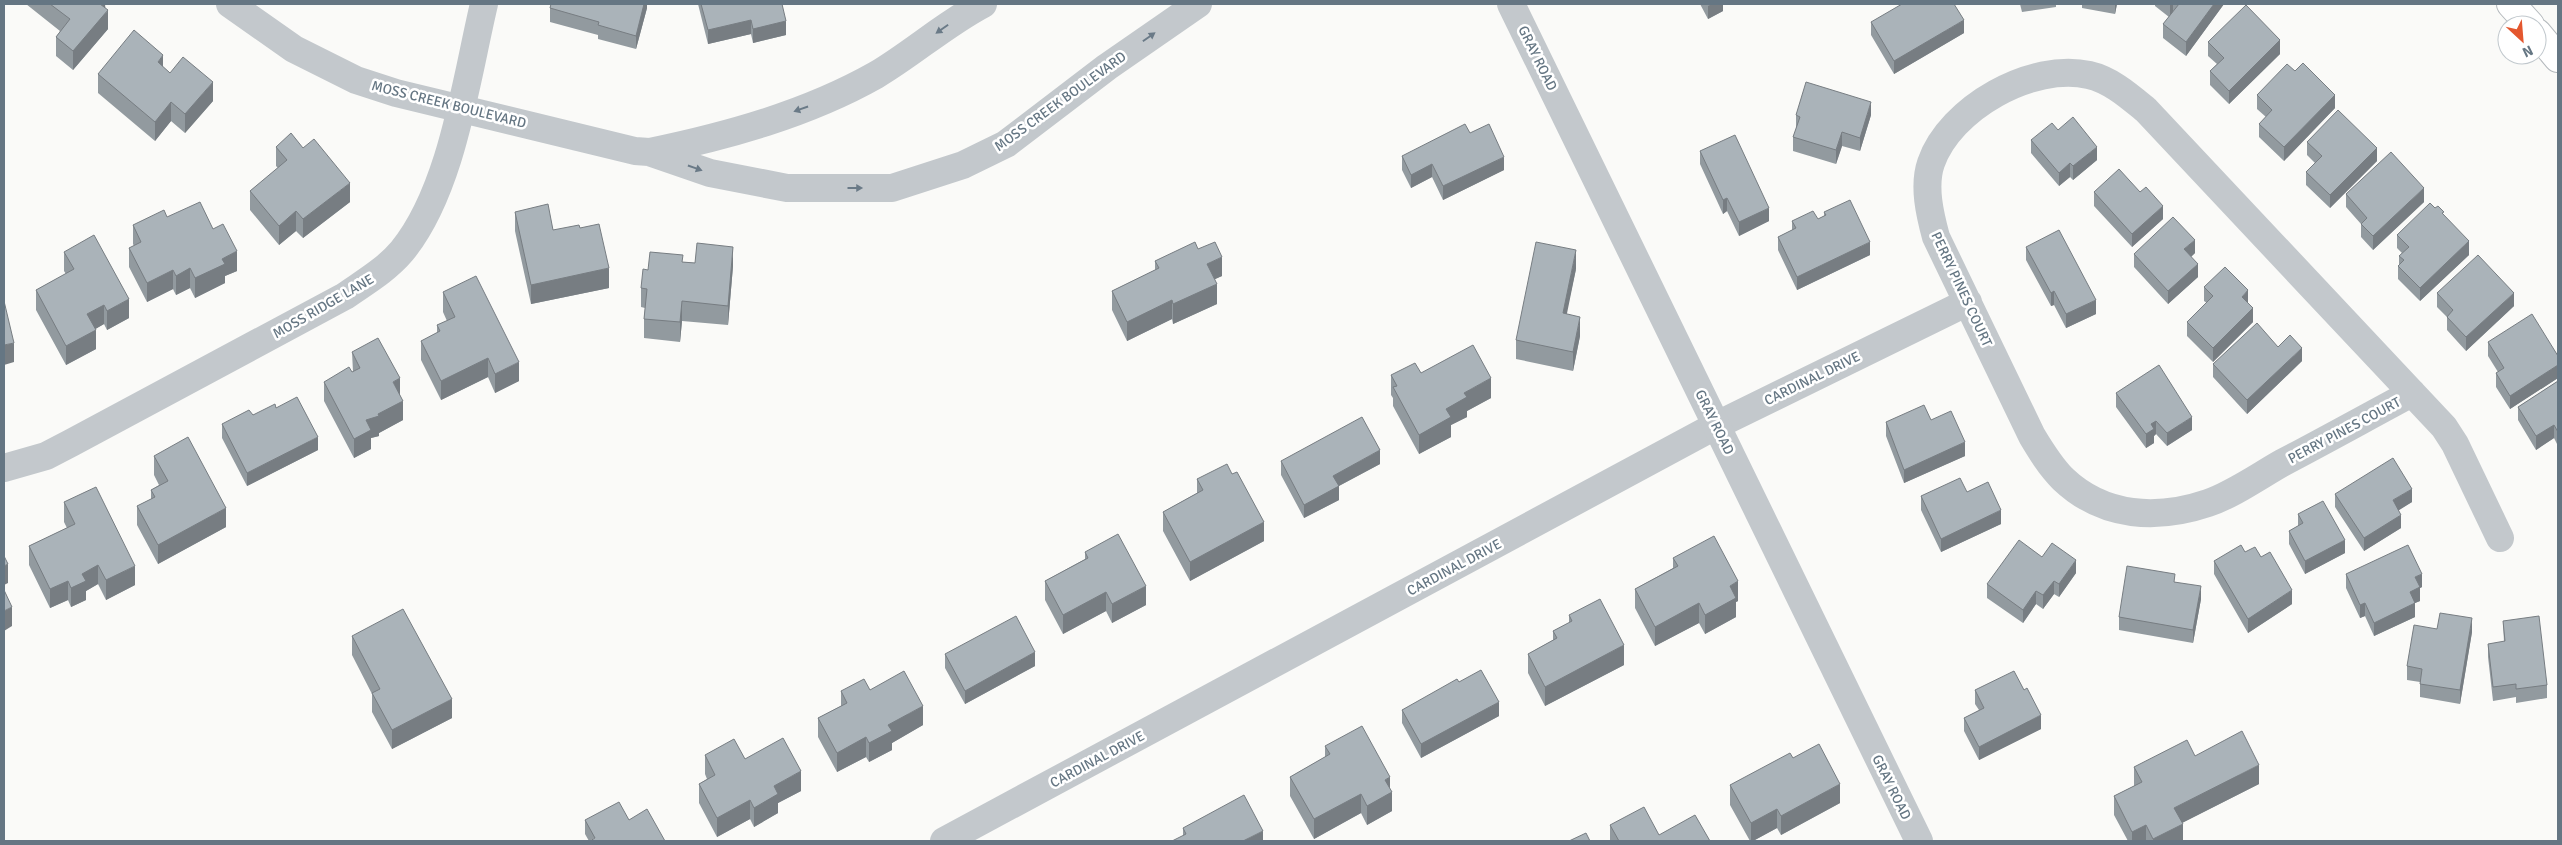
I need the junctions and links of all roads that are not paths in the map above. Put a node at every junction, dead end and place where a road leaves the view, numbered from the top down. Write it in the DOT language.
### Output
graph roads {
  1 [pos="230,4"];
  2 [pos="484,4"];
  3 [pos="983,4"];
  4 [pos="1198,4"];
  5 [pos="1512,4"];
  6 [pos="2511,4"];
  7 [pos="2521,15"];
  8 [pos="2547,45"];
  9 [pos="2558,58"];
  10 [pos="460,108"];
  11 [pos="649,152"];
  12 [pos="1968,302"];
  13 [pos="2412,393"];
  14 [pos="1716,425"];
  15 [pos="4,468"];
  16 [pos="2500,538"];
  17 [pos="944,841"];
  18 [pos="1919,841"];
  1 -- 10 [label="street, MOSS CREEK BOULEVARD"];
  2 -- 10 [label="street, MOSS RIDGE LANE"];
  3 -- 11 [label="street, MOSS CREEK BOULEVARD, one-way"];
  11 -- 4 [label="street, MOSS CREEK BOULEVARD, one-way"];
  5 -- 14 [label="street, GRAY ROAD"];
  6 -- 7 [label="highway"];
  8 -- 9 [label="highway"];
  10 -- 11 [label="street, MOSS CREEK BOULEVARD"];
  10 -- 15 [label="street, MOSS RIDGE LANE"];
  12 -- 13 [label="street, PERRY PINES COURT"];
  12 -- 13 [label="street, PERRY PINES COURT"];
  12 -- 14 [label="street, CARDINAL DRIVE"];
  13 -- 16 [label="street, PERRY PINES COURT"];
  14 -- 17 [label="street, CARDINAL DRIVE"];
  14 -- 18 [label="street, GRAY ROAD"];
}
